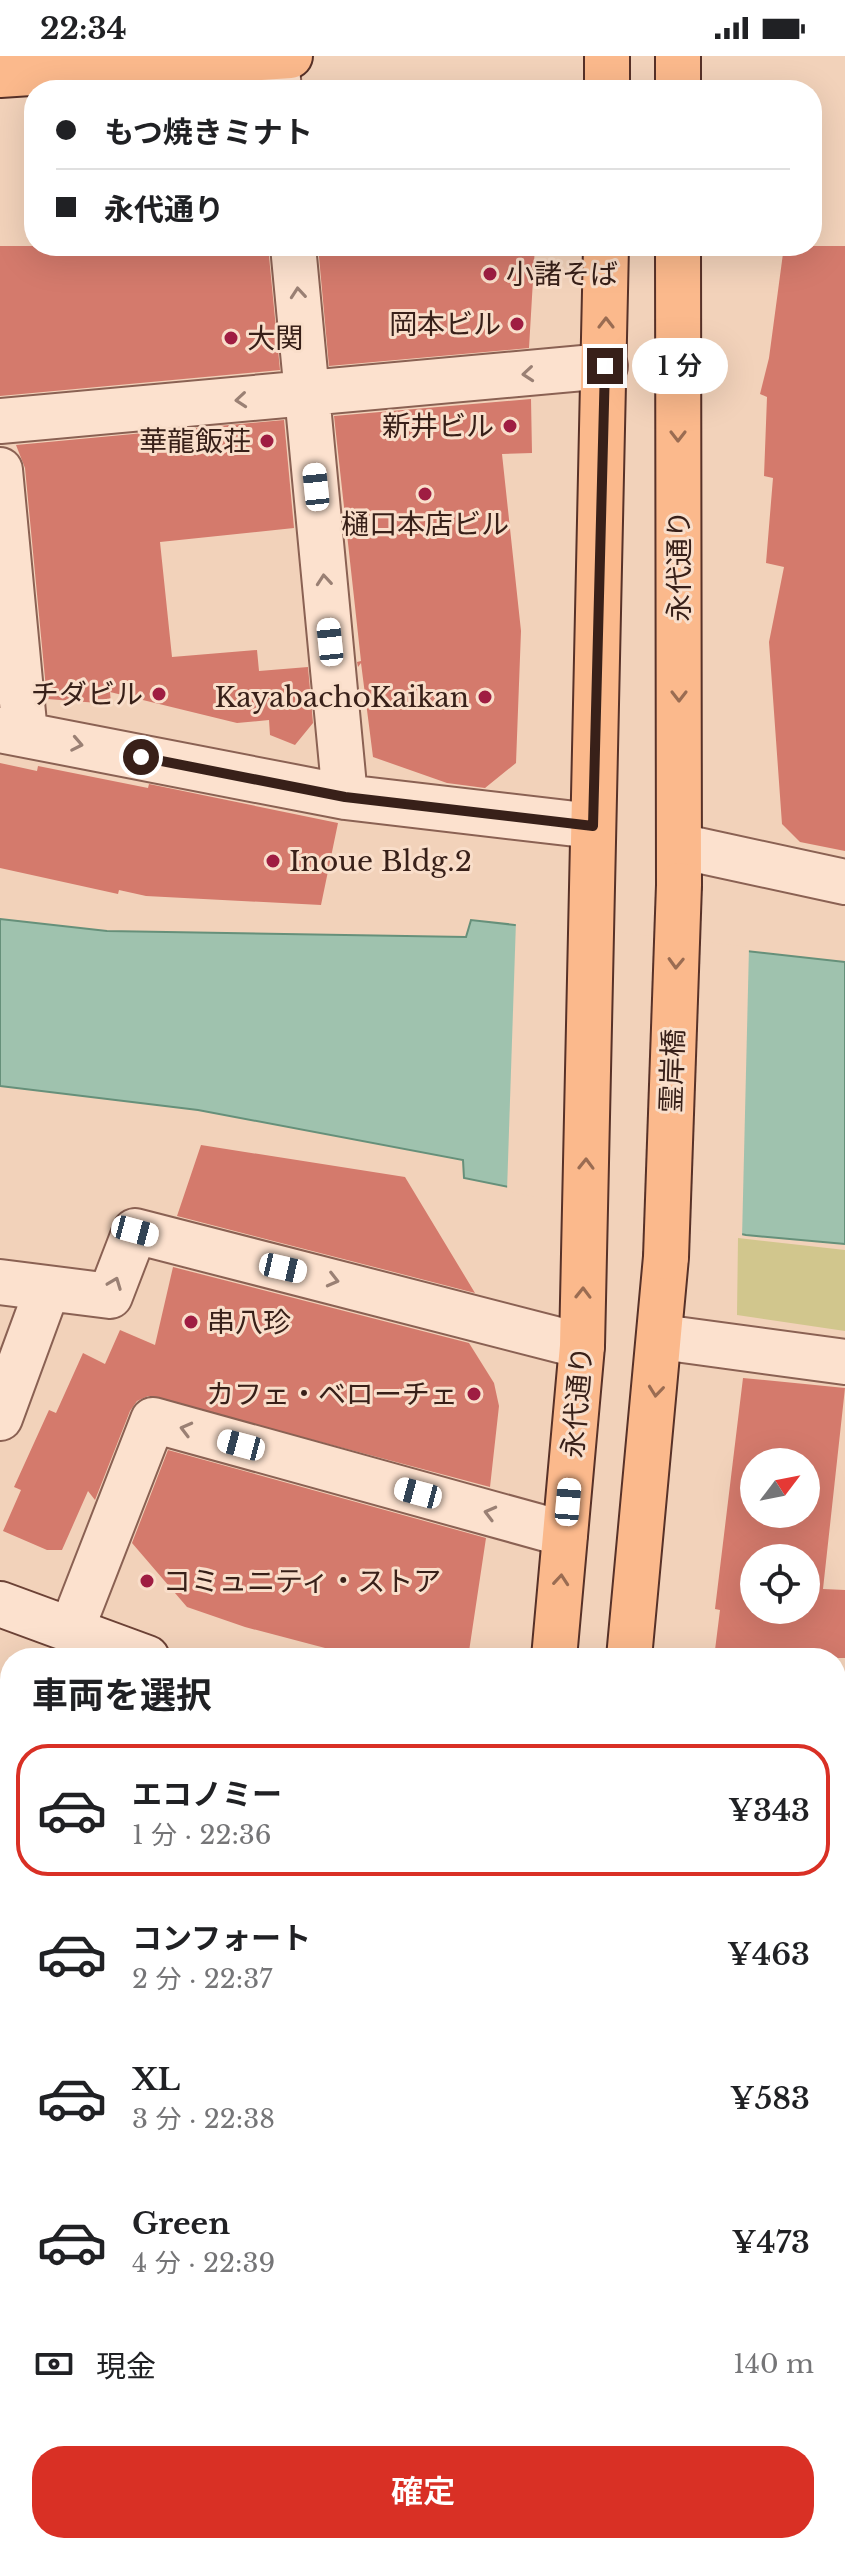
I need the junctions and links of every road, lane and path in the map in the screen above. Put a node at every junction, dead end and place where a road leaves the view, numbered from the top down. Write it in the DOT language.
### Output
graph roads {
  1 [pos="607,56"];
  2 [pos="678,56"];
  3 [pos="282,68"];
  4 [pos="0,75"];
  5 [pos="607,80"];
  6 [pos="678,80"];
  7 [pos="294,256"];
  8 [pos="606,256"];
  9 [pos="678,256"];
  10 [pos="605,366"];
  11 [pos="307,394"];
  12 [pos="0,421"];
  13 [pos="0,470"];
  14 [pos="12,732"];
  15 [pos="345,797"];
  16 [pos="593,826"];
  17 [pos="679,866"];
  18 [pos="845,882"];
  19 [pos="0,1282"];
  20 [pos="47,1290"];
  21 [pos="661,1337"];
  22 [pos="582,1346"];
  23 [pos="845,1362"];
  24 [pos="0,1418"];
  25 [pos="565,1534"];
  26 [pos="0,1604"];
  27 [pos="72,1628"];
  28 [pos="122,1648"];
  29 [pos="555,1648"];
  30 [pos="630,1648"];
  1 -- 5 [label="main road"];
  2 -- 6 [label="main road"];
  3 -- 4 [label="main road"];
  11 -- 7 [label="street, one-way"];
  10 -- 8 [label="main road, one-way"];
  9 -- 17 [label="main road, 永代通り, one-way"];
  10 -- 11 [label="street, one-way"];
  10 -- 16 [label="main road"];
  11 -- 12 [label="street, one-way"];
  15 -- 11 [label="street, one-way"];
  13 -- 14 [label="street"];
  14 -- 15 [label="street, one-way"];
  15 -- 16 [label="street"];
  22 -- 16 [label="main road, 永代通り, one-way"];
  17 -- 18 [label="street"];
  17 -- 21 [label="main road, 霊岸橋, one-way, bridge"];
  19 -- 20 [label="street"];
  20 -- 22 [label="street, one-way"];
  20 -- 24 [label="street"];
  21 -- 23 [label="street"];
  21 -- 30 [label="main road, one-way"];
  22 -- 25 [label="main road, 永代通り"];
  25 -- 27 [label="street, one-way"];
  29 -- 25 [label="main road, 永代通り, one-way"];
  26 -- 27 [label="street"];
  27 -- 28 [label="street"];
}
